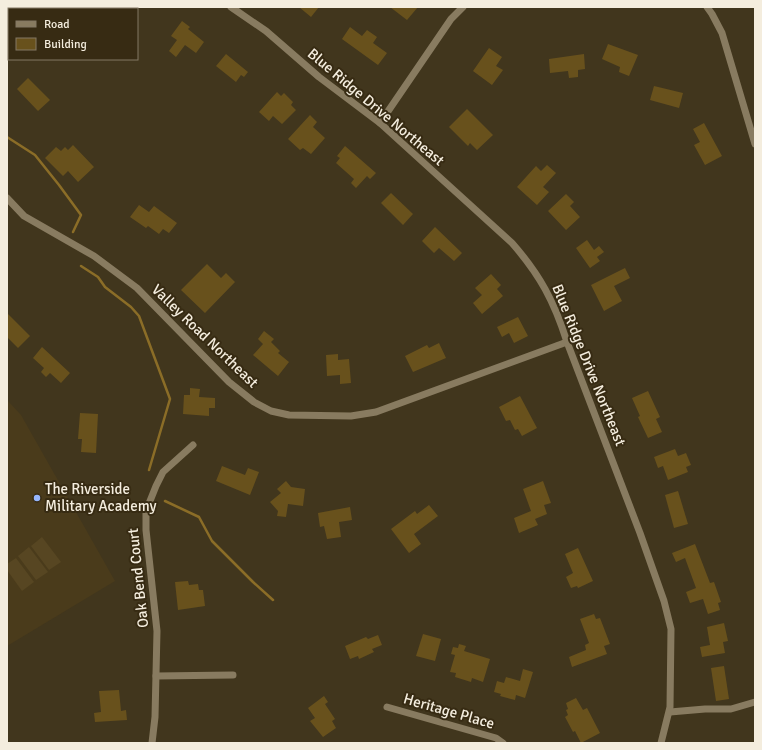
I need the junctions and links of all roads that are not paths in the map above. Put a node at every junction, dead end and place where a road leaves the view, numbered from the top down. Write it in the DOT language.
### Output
graph roads {
  1 [pos="231,7"];
  2 [pos="463,7"];
  3 [pos="707,7"];
  4 [pos="380,123"];
  5 [pos="755,144"];
  6 [pos="7,198"];
  7 [pos="567,342"];
  8 [pos="193,445"];
  9 [pos="233,675"];
  10 [pos="156,676"];
  11 [pos="755,702"];
  12 [pos="387,707"];
  13 [pos="670,712"];
  14 [pos="152,743"];
  15 [pos="503,743"];
  16 [pos="661,743"];
  1 -- 4 [label="street, Blue Ridge Drive Northeast"];
  2 -- 4 [label="street"];
  3 -- 5 [label="street"];
  4 -- 7 [label="street, Blue Ridge Drive Northeast"];
  6 -- 7 [label="street, Valley Road Northeast"];
  7 -- 13 [label="street, Blue Ridge Drive Northeast"];
  8 -- 10 [label="street, Oak Bend Court"];
  9 -- 10 [label="street"];
  10 -- 14 [label="street, Oak Bend Court"];
  11 -- 13 [label="street"];
  12 -- 15 [label="street, Heritage Place"];
  13 -- 16 [label="street, Blue Ridge Drive Northeast"];
}
